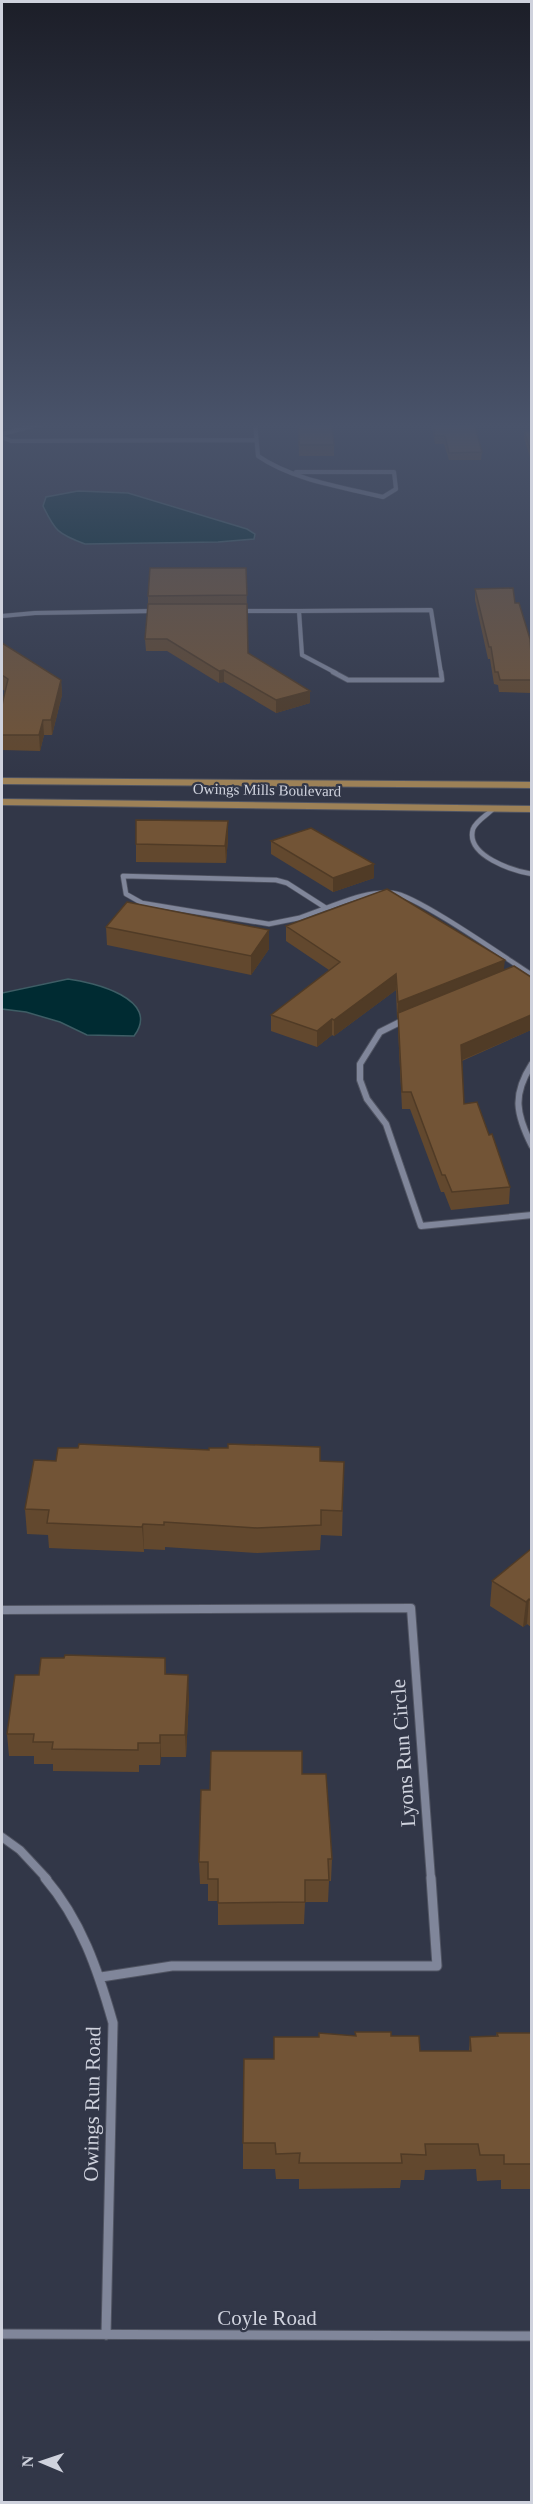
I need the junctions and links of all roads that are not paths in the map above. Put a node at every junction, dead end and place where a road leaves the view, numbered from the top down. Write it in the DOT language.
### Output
graph roads {
  1 [pos="299,610"];
  2 [pos="162,611"];
  3 [pos="230,611"];
  4 [pos="2,616"];
  5 [pos="2,781"];
  6 [pos="531,785"];
  7 [pos="2,802"];
  8 [pos="492,808"];
  9 [pos="531,809"];
  10 [pos="531,874"];
  11 [pos="326,908"];
  12 [pos="529,974"];
  13 [pos="517,976"];
  14 [pos="414,1016"];
  15 [pos="531,1064"];
  16 [pos="531,1146"];
  17 [pos="531,1215"];
  18 [pos="2,1610"];
  19 [pos="2,1837"];
  20 [pos="101,1977"];
  21 [pos="2,2334"];
  22 [pos="106,2335"];
  23 [pos="531,2336"];
  1 -- 1 [label="street"];
  1 -- 3 [label="street"];
  2 -- 4 [label="street"];
  5 -- 6 [label="main road, Owings Mills Boulevard"];
  7 -- 8 [label="main road, Owings Mills Boulevard"];
  8 -- 9 [label="main road, Owings Mills Boulevard"];
  8 -- 10 [label="street"];
  11 -- 11 [label="street"];
  11 -- 12 [label="street"];
  12 -- 13 [label="street"];
  14 -- 17 [label="street"];
  15 -- 16 [label="street"];
  18 -- 20 [label="street, Lyons Run Circle"];
  19 -- 20 [label="street, Owings Run Road"];
  20 -- 22 [label="street, Owings Run Road"];
  21 -- 22 [label="street, Coyle Road"];
  22 -- 23 [label="street, Coyle Road"];
}
